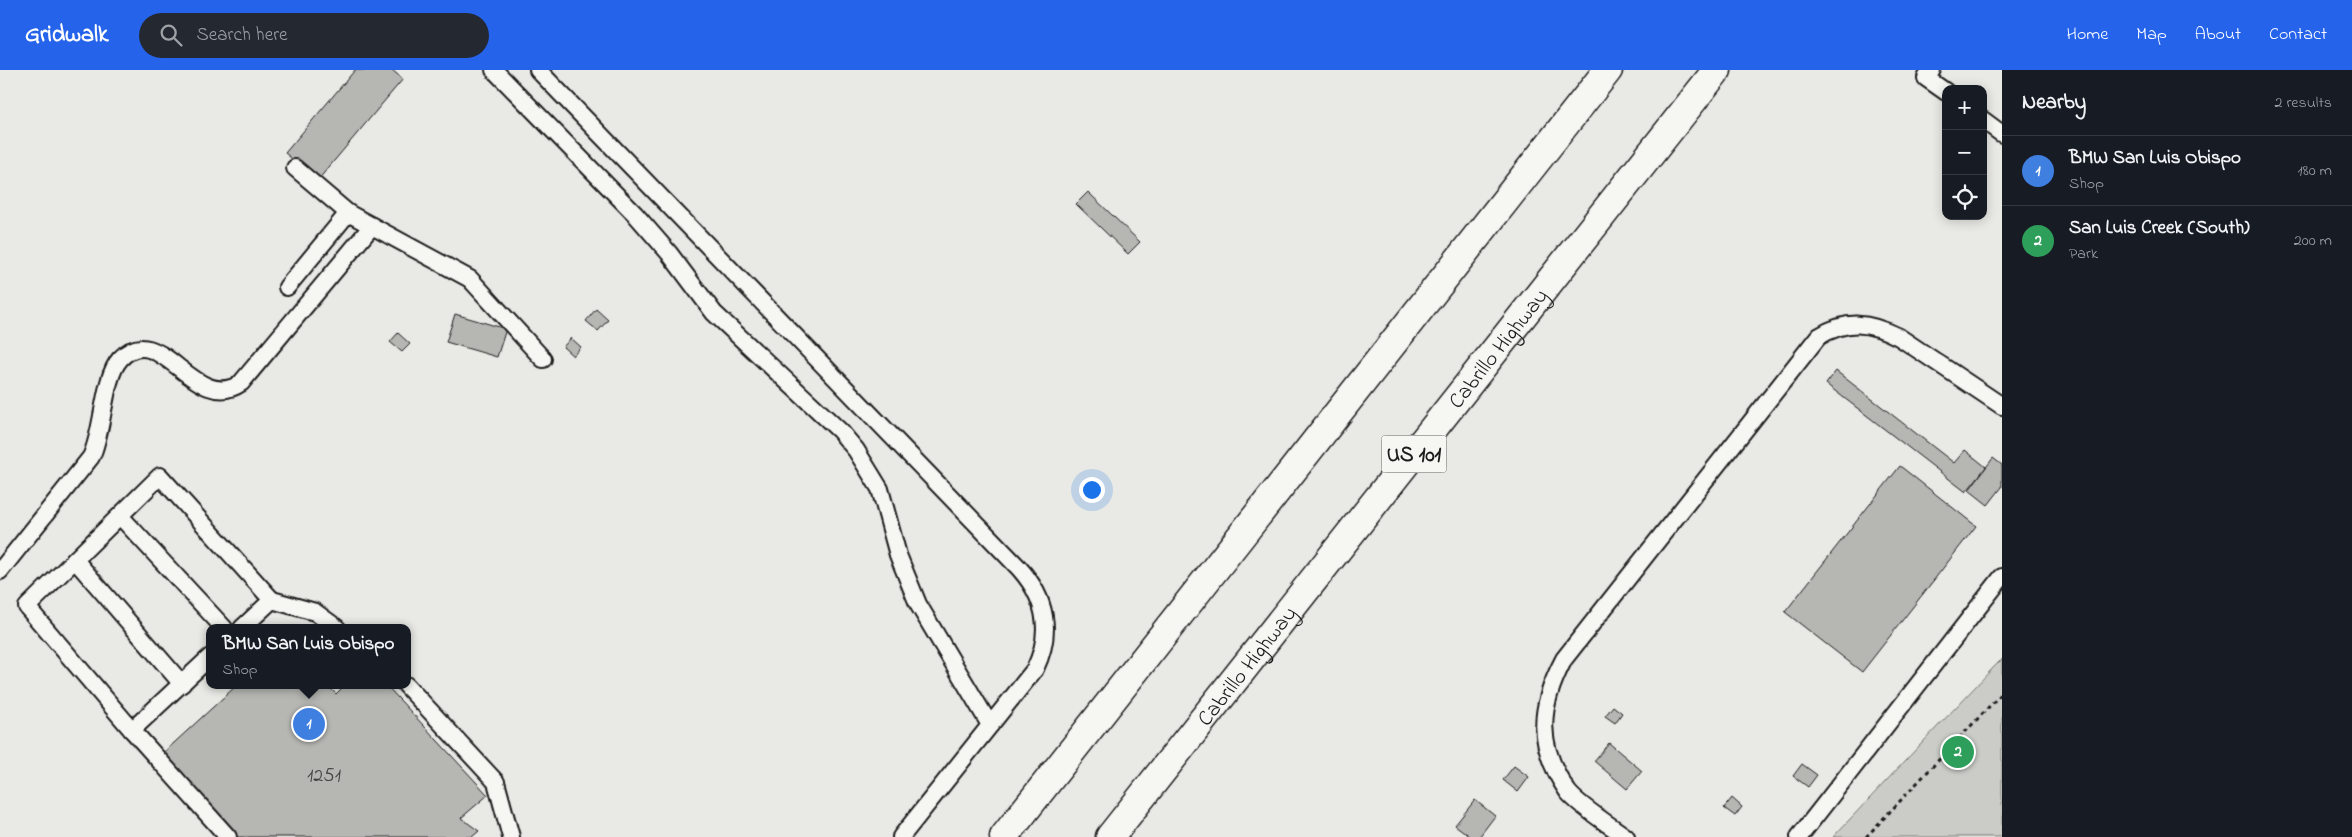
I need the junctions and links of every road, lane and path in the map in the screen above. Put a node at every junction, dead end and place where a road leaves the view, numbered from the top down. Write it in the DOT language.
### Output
graph roads {
  1 [pos="494,70"];
  2 [pos="538,70"];
  3 [pos="1608,70"];
  4 [pos="1717,70"];
  5 [pos="1932,70"];
  6 [pos="1942,89"];
  7 [pos="1987,123"];
  8 [pos="2002,134"];
  9 [pos="295,168"];
  10 [pos="348,213"];
  11 [pos="372,226"];
  12 [pos="287,287"];
  13 [pos="543,359"];
  14 [pos="2002,406"];
  15 [pos="120,516"];
  16 [pos="75,560"];
  17 [pos="0,571"];
  18 [pos="2002,577"];
  19 [pos="272,600"];
  20 [pos="220,624"];
  21 [pos="246,624"];
  22 [pos="332,624"];
  23 [pos="206,661"];
  24 [pos="182,684"];
  25 [pos="410,689"];
  26 [pos="2002,693"];
  27 [pos="990,725"];
  28 [pos="132,730"];
  29 [pos="228,837"];
  30 [pos="511,837"];
  31 [pos="900,837"];
  32 [pos="1004,837"];
  33 [pos="1110,837"];
  34 [pos="1626,837"];
  35 [pos="1799,837"];
  36 [pos="1866,837"];
  1 -- 27 [label="lane"];
  2 -- 27 [label="lane"];
  3 -- 32 [label="highway"];
  4 -- 33 [label="highway, Cabrillo Highway / US 101"];
  5 -- 6 [label="lane"];
  7 -- 8 [label="lane"];
  9 -- 10 [label="lane"];
  10 -- 11 [label="lane"];
  10 -- 12 [label="lane"];
  11 -- 13 [label="lane"];
  11 -- 17 [label="lane"];
  14 -- 34 [label="lane"];
  15 -- 16 [label="lane"];
  15 -- 19 [label="lane"];
  15 -- 20 [label="lane"];
  16 -- 24 [label="lane"];
  16 -- 28 [label="lane"];
  18 -- 35 [label="lane"];
  19 -- 21 [label="lane"];
  19 -- 22 [label="lane"];
  23 -- 24 [label="lane"];
  24 -- 28 [label="lane"];
  25 -- 30 [label="lane"];
  26 -- 36 [label="path"];
  27 -- 31 [label="lane"];
  28 -- 29 [label="lane"];
}
